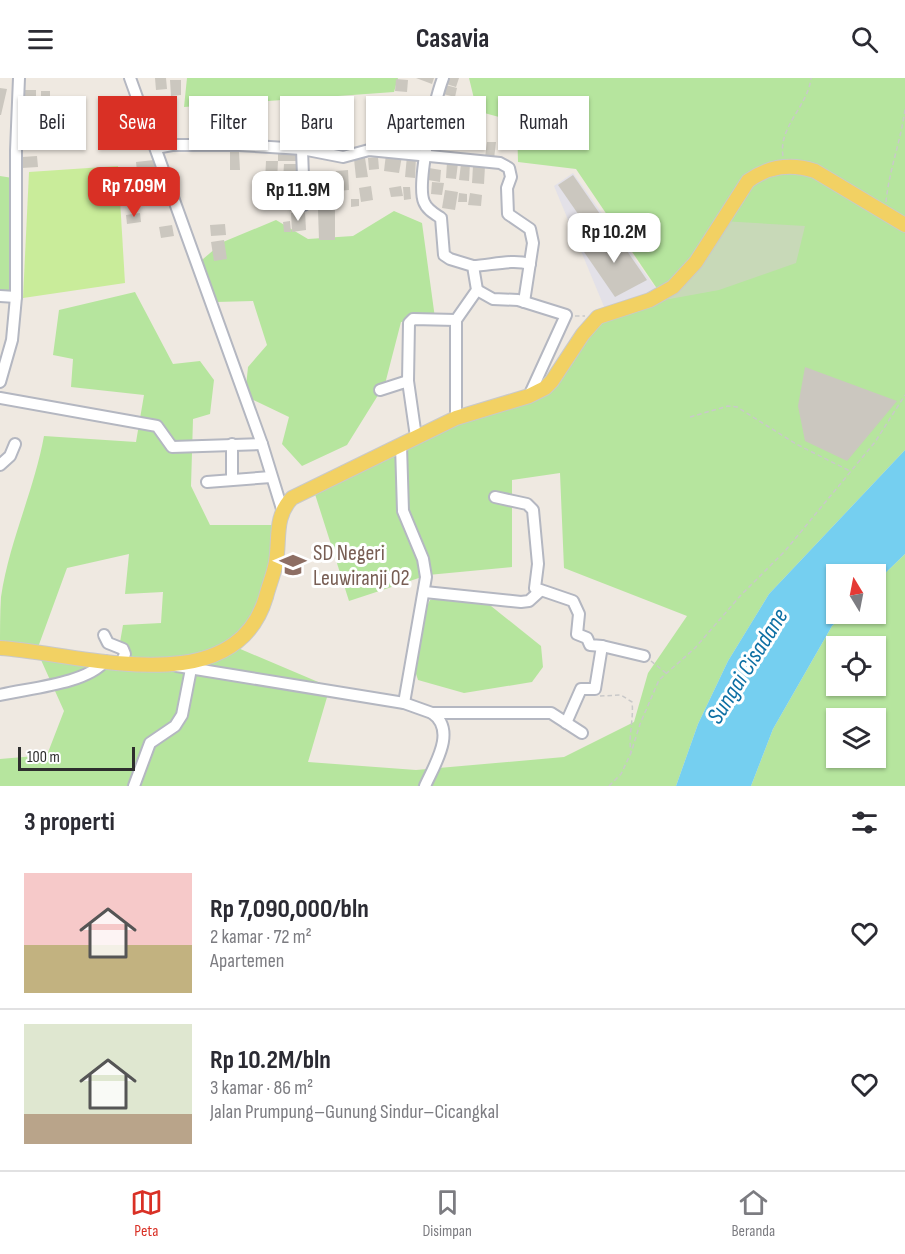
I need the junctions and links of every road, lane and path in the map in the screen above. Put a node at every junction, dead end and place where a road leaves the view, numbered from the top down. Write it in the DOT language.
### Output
graph roads {
  1 [pos="19,78"];
  2 [pos="130,78"];
  3 [pos="442,78"];
  4 [pos="811,78"];
  5 [pos="137,96"];
  6 [pos="905,109"];
  7 [pos="177,145"];
  8 [pos="280,148"];
  9 [pos="157,150"];
  10 [pos="302,150"];
  11 [pos="307,150"];
  12 [pos="427,156"];
  13 [pos="784,166"];
  14 [pos="304,205"];
  15 [pos="884,213"];
  16 [pos="905,225"];
  17 [pos="530,264"];
  18 [pos="474,267"];
  19 [pos="477,290"];
  20 [pos="0,296"];
  21 [pos="16,297"];
  22 [pos="524,302"];
  23 [pos="566,315"];
  24 [pos="598,317"];
  25 [pos="456,320"];
  26 [pos="0,375"];
  27 [pos="408,381"];
  28 [pos="380,390"];
  29 [pos="905,395"];
  30 [pos="529,396"];
  31 [pos="0,398"];
  32 [pos="690,417"];
  33 [pos="456,418"];
  34 [pos="416,437"];
  35 [pos="15,444"];
  36 [pos="232,444"];
  37 [pos="262,444"];
  38 [pos="401,445"];
  39 [pos="0,465"];
  40 [pos="850,472"];
  41 [pos="271,477"];
  42 [pos="232,478"];
  43 [pos="207,482"];
  44 [pos="495,497"];
  45 [pos="282,509"];
  46 [pos="540,591"];
  47 [pos="425,592"];
  48 [pos="104,635"];
  49 [pos="602,646"];
  50 [pos="0,648"];
  51 [pos="644,656"];
  52 [pos="105,661"];
  53 [pos="121,663"];
  54 [pos="171,665"];
  55 [pos="191,669"];
  56 [pos="667,673"];
  57 [pos="595,689"];
  58 [pos="0,695"];
  59 [pos="404,704"];
  60 [pos="432,713"];
  61 [pos="566,723"];
  62 [pos="582,733"];
  63 [pos="631,753"];
  64 [pos="134,786"];
  65 [pos="425,786"];
  66 [pos="609,786"];
  1 -- 21 [label="street"];
  2 -- 5 [label="street"];
  3 -- 12 [label="street"];
  4 -- 13 [label="path"];
  6 -- 15 [label="path"];
  7 -- 8 [label="street"];
  9 -- 37 [label="street"];
  10 -- 14 [label="street"];
  11 -- 12 [label="street"];
  12 -- 17 [label="street"];
  12 -- 18 [label="street"];
  13 -- 15 [label="main road"];
  13 -- 24 [label="main road"];
  15 -- 16 [label="main road"];
  17 -- 18 [label="street"];
  17 -- 22 [label="street"];
  18 -- 19 [label="street"];
  19 -- 22 [label="street"];
  19 -- 25 [label="street"];
  20 -- 21 [label="street"];
  21 -- 26 [label="street"];
  22 -- 23 [label="street"];
  23 -- 24 [label="path"];
  23 -- 30 [label="street"];
  24 -- 30 [label="main road"];
  25 -- 27 [label="street"];
  25 -- 33 [label="street"];
  27 -- 28 [label="street"];
  27 -- 34 [label="street"];
  29 -- 40 [label="path"];
  30 -- 33 [label="main road"];
  31 -- 36 [label="street"];
  32 -- 40 [label="path"];
  33 -- 34 [label="main road"];
  34 -- 38 [label="main road"];
  35 -- 39 [label="street"];
  36 -- 37 [label="street"];
  36 -- 42 [label="street"];
  37 -- 41 [label="street"];
  38 -- 45 [label="main road"];
  38 -- 47 [label="street"];
  40 -- 56 [label="path"];
  41 -- 42 [label="street"];
  41 -- 45 [label="street"];
  42 -- 43 [label="street"];
  44 -- 46 [label="street"];
  45 -- 54 [label="main road"];
  46 -- 47 [label="street"];
  46 -- 49 [label="street"];
  47 -- 59 [label="street"];
  48 -- 53 [label="street"];
  49 -- 51 [label="street"];
  49 -- 57 [label="street"];
  50 -- 52 [label="main road"];
  51 -- 56 [label="path"];
  52 -- 53 [label="main road"];
  52 -- 58 [label="street"];
  53 -- 54 [label="main road"];
  54 -- 55 [label="street"];
  55 -- 59 [label="street"];
  55 -- 64 [label="street"];
  56 -- 63 [label="path"];
  57 -- 61 [label="street"];
  57 -- 63 [label="path"];
  59 -- 60 [label="street"];
  60 -- 61 [label="street"];
  60 -- 65 [label="street"];
  61 -- 62 [label="street"];
  63 -- 66 [label="path"];
}
